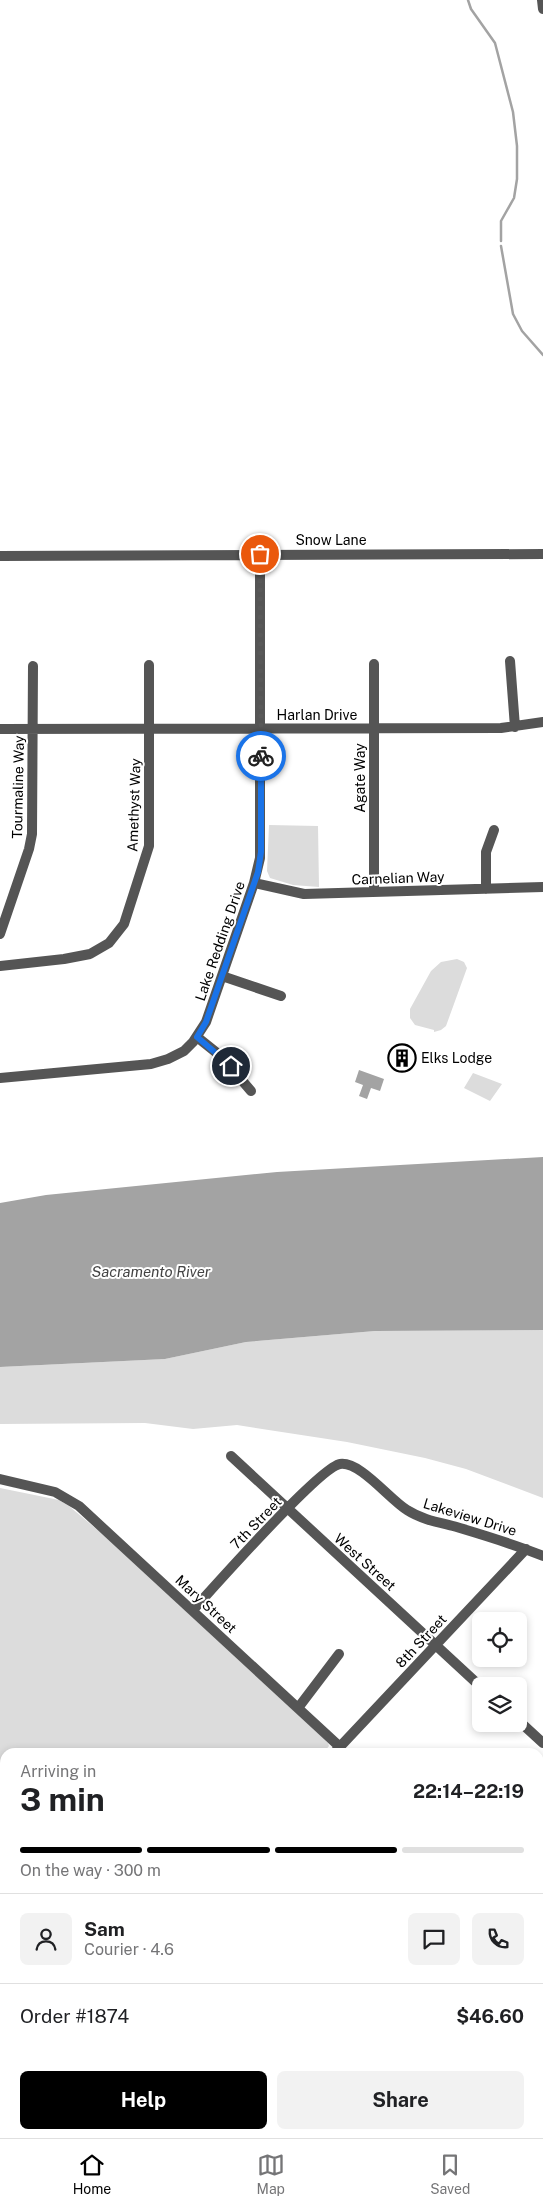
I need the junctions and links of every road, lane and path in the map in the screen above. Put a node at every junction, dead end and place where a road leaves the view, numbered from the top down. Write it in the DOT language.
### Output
graph roads {
  1 [pos="542,0"];
  2 [pos="543,8"];
  3 [pos="260,554"];
  4 [pos="543,554"];
  5 [pos="0,556"];
  6 [pos="510,661"];
  7 [pos="374,664"];
  8 [pos="149,665"];
  9 [pos="33,666"];
  10 [pos="543,722"];
  11 [pos="515,727"];
  12 [pos="373,728"];
  13 [pos="0,729"];
  14 [pos="33,729"];
  15 [pos="150,729"];
  16 [pos="261,729"];
  17 [pos="494,830"];
  18 [pos="254,883"];
  19 [pos="543,887"];
  20 [pos="486,889"];
  21 [pos="374,892"];
  22 [pos="0,934"];
  23 [pos="0,966"];
  24 [pos="222,976"];
  25 [pos="282,996"];
  26 [pos="197,1037"];
  27 [pos="0,1078"];
  28 [pos="251,1091"];
  29 [pos="231,1456"];
  30 [pos="344,1464"];
  31 [pos="0,1479"];
  32 [pos="288,1510"];
  33 [pos="526,1549"];
  34 [pos="543,1556"];
  35 [pos="193,1610"];
  36 [pos="436,1645"];
  37 [pos="339,1654"];
  38 [pos="472,1679"];
  39 [pos="298,1708"];
  40 [pos="527,1728"];
  41 [pos="543,1743"];
  42 [pos="336,1748"];
  43 [pos="340,1748"];
  1 -- 2 [label="street"];
  3 -- 4 [label="street, Snow Lane"];
  3 -- 5 [label="street, Snow Lane"];
  3 -- 16 [label="street, Lake Redding Drive"];
  6 -- 11 [label="street"];
  7 -- 12 [label="street, Agate Way"];
  8 -- 15 [label="street, Amethyst Way"];
  9 -- 14 [label="street, Tourmaline Way"];
  10 -- 11 [label="street, Harlan Drive"];
  11 -- 12 [label="street, Harlan Drive"];
  12 -- 16 [label="street, Harlan Drive"];
  12 -- 21 [label="street, Agate Way"];
  13 -- 14 [label="street, Harlan Drive"];
  14 -- 15 [label="street, Harlan Drive"];
  14 -- 22 [label="street, Tourmaline Way"];
  15 -- 16 [label="street, Harlan Drive"];
  15 -- 23 [label="street, Amethyst Way"];
  16 -- 18 [label="street, Lake Redding Drive"];
  17 -- 20 [label="street"];
  18 -- 21 [label="street, Carnelian Way"];
  18 -- 24 [label="street, Lake Redding Drive"];
  19 -- 20 [label="street, Carnelian Way"];
  20 -- 21 [label="street, Carnelian Way"];
  24 -- 25 [label="street"];
  24 -- 26 [label="street, Lake Redding Drive"];
  26 -- 27 [label="street, Lake Redding Drive"];
  26 -- 28 [label="street"];
  29 -- 32 [label="street, West Street"];
  30 -- 32 [label="street, 7th Street"];
  30 -- 33 [label="street, Lakeview Drive"];
  31 -- 35 [label="street, Mary Street"];
  32 -- 35 [label="street, 7th Street"];
  32 -- 36 [label="street, West Street"];
  33 -- 34 [label="street, Lakeview Drive"];
  33 -- 36 [label="street, 8th Street"];
  35 -- 39 [label="street, Mary Street"];
  36 -- 38 [label="street, West Street"];
  36 -- 43 [label="street, 8th Street"];
  37 -- 39 [label="street"];
  39 -- 42 [label="street, Mary Street"];
  40 -- 41 [label="street"];
}
